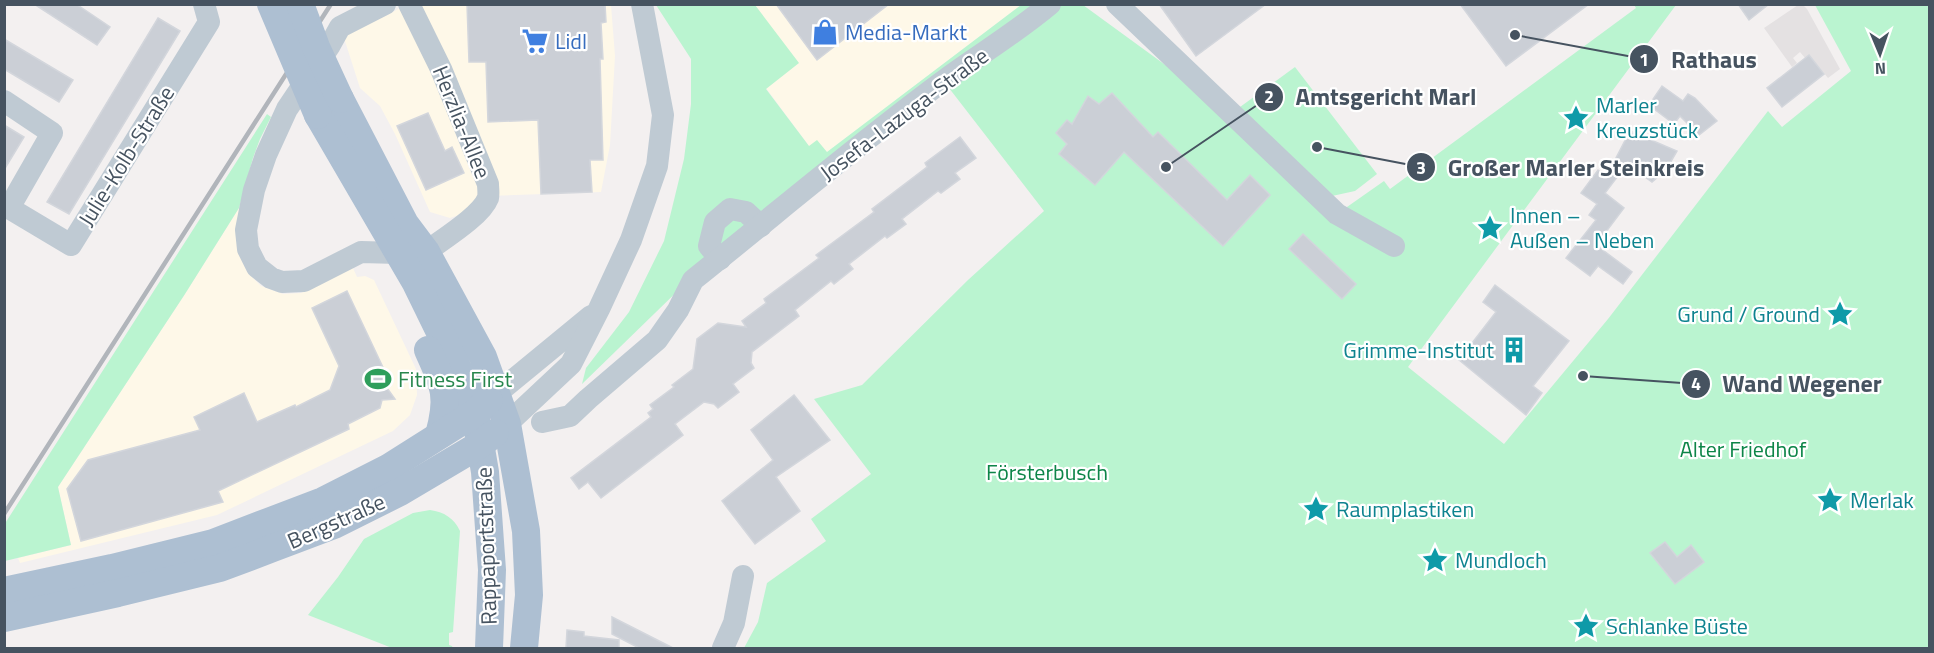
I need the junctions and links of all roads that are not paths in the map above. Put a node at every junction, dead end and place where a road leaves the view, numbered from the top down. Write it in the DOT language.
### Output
graph roads {
  1 [pos="204,4"];
  2 [pos="271,4"];
  3 [pos="300,4"];
  4 [pos="385,4"];
  5 [pos="409,4"];
  6 [pos="642,4"];
  7 [pos="1050,4"];
  8 [pos="1117,4"];
  9 [pos="4,101"];
  10 [pos="329,107"];
  11 [pos="761,226"];
  12 [pos="1394,246"];
  13 [pos="389,252"];
  14 [pos="426,252"];
  15 [pos="720,259"];
  16 [pos="599,309"];
  17 [pos="496,393"];
  18 [pos="475,413"];
  19 [pos="542,422"];
  20 [pos="507,424"];
  21 [pos="439,435"];
  22 [pos="482,444"];
  23 [pos="743,576"];
  24 [pos="6,604"];
  25 [pos="489,648"];
  26 [pos="524,648"];
  27 [pos="723,648"];
  1 -- 9 [label="street, Julie-Kolb-Straße"];
  2 -- 10 [label="main road, bridge"];
  3 -- 10 [label="main road, bridge"];
  4 -- 13 [label="street"];
  5 -- 14 [label="street, Herzlia-Allee"];
  6 -- 16 [label="street, Bergstraße"];
  7 -- 11 [label="street, Josefa-Lazuga-Straße"];
  8 -- 12 [label="street"];
  10 -- 13 [label="main road"];
  10 -- 14 [label="main road"];
  11 -- 15 [label="street, Josefa-Lazuga-Straße"];
  11 -- 15 [label="street"];
  13 -- 18 [label="main road"];
  13 -- 21 [label="main road"];
  14 -- 17 [label="main road"];
  15 -- 19 [label="street, Josefa-Lazuga-Straße"];
  16 -- 17 [label="street, Bergstraße"];
  16 -- 20 [label="street, Bergstraße"];
  17 -- 18 [label="main road, Bergstraße"];
  17 -- 20 [label="main road"];
  18 -- 21 [label="main road, Bergstraße"];
  18 -- 22 [label="main road"];
  20 -- 22 [label="main road, Bergstraße"];
  20 -- 26 [label="main road, Rappaportstraße"];
  21 -- 24 [label="main road, Bergstraße"];
  22 -- 24 [label="main road, Bergstraße"];
  22 -- 25 [label="main road, Rappaportstraße"];
  23 -- 27 [label="street"];
}
